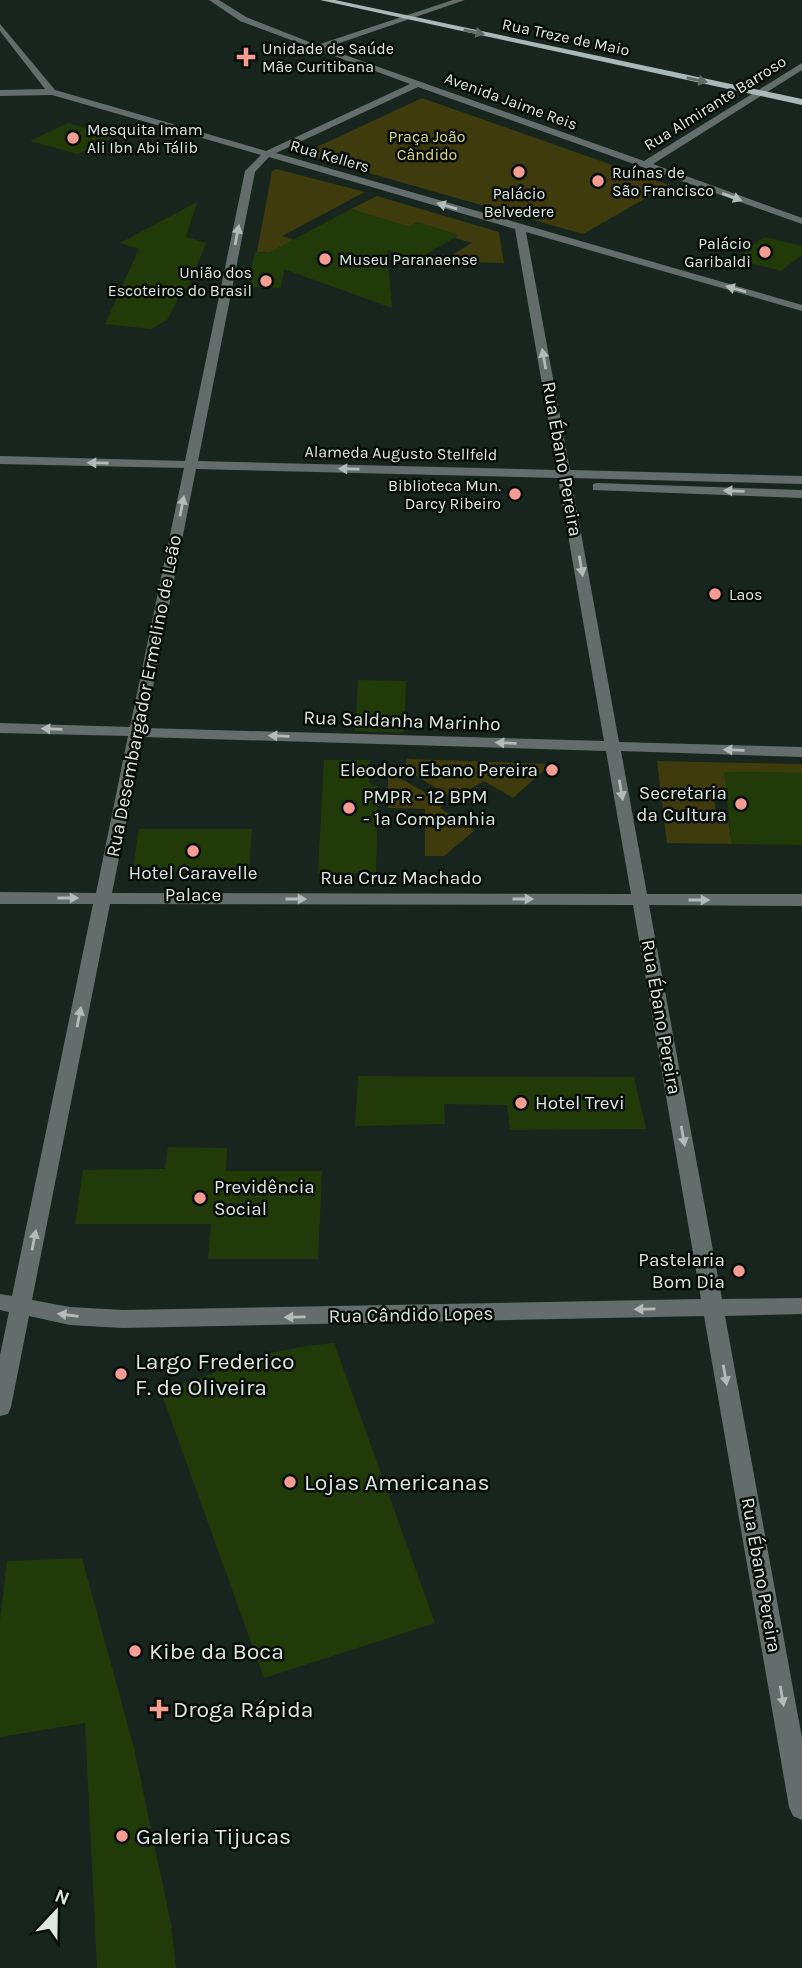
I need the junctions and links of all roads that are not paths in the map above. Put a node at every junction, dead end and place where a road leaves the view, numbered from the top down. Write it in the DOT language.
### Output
graph roads {
  1 [pos="213,0"];
  2 [pos="324,0"];
  3 [pos="364,0"];
  4 [pos="461,0"];
  5 [pos="408,18"];
  6 [pos="0,26"];
  7 [pos="317,48"];
  8 [pos="802,66"];
  9 [pos="417,84"];
  10 [pos="52,92"];
  11 [pos="0,93"];
  12 [pos="760,93"];
  13 [pos="802,102"];
  14 [pos="267,154"];
  15 [pos="645,165"];
  16 [pos="802,222"];
  17 [pos="520,227"];
  18 [pos="802,308"];
  19 [pos="0,460"];
  20 [pos="190,465"];
  21 [pos="802,468"];
  22 [pos="565,474"];
  23 [pos="802,480"];
  24 [pos="802,494"];
  25 [pos="0,728"];
  26 [pos="136,732"];
  27 [pos="613,746"];
  28 [pos="802,752"];
  29 [pos="0,898"];
  30 [pos="103,898"];
  31 [pos="640,900"];
  32 [pos="802,900"];
  33 [pos="10,1305"];
  34 [pos="802,1306"];
  35 [pos="713,1308"];
  36 [pos="0,1407"];
  37 [pos="802,1807"];
  1 -- 7 [label="street, Avenida Jaime Reis"];
  2 -- 5 [label="main road, Rua Treze de Maio"];
  3 -- 5 [label="main road"];
  4 -- 5 [label="street"];
  5 -- 7 [label="street"];
  5 -- 12 [label="main road, Rua Treze de Maio, one-way"];
  6 -- 10 [label="street"];
  7 -- 9 [label="street, Avenida Jaime Reis"];
  8 -- 12 [label="street, Rua Almirante Barroso"];
  9 -- 14 [label="street"];
  9 -- 15 [label="street, Avenida Jaime Reis"];
  10 -- 11 [label="street, Rua Kellers"];
  10 -- 14 [label="street, Rua Kellers"];
  12 -- 13 [label="main road, Rua Treze de Maio"];
  12 -- 15 [label="street, Rua Almirante Barroso"];
  17 -- 14 [label="street, Rua Kellers, one-way"];
  20 -- 14 [label="street, Rua Desembargador Ermelino de Leão, one-way"];
  15 -- 16 [label="street, Avenida Jaime Reis, one-way"];
  18 -- 17 [label="street, Rua Kellers, one-way"];
  22 -- 17 [label="street, Rua Ébano Pereira, one-way"];
  20 -- 19 [label="street, Alameda Augusto Stellfeld, one-way"];
  22 -- 20 [label="street, Alameda Augusto Stellfeld, one-way"];
  26 -- 20 [label="street, Rua Desembargador Ermelino de Leão, one-way"];
  21 -- 22 [label="street"];
  22 -- 23 [label="street, Alameda Augusto Stellfeld"];
  24 -- 22 [label="street, one-way"];
  22 -- 27 [label="street, Rua Ébano Pereira, one-way"];
  26 -- 25 [label="street, Rua Saldanha Marinho, one-way"];
  27 -- 26 [label="street, Rua Saldanha Marinho, one-way"];
  26 -- 30 [label="street, Rua Desembargador Ermelino de Leão"];
  28 -- 27 [label="street, Rua Saldanha Marinho, one-way"];
  27 -- 31 [label="street, Rua Ébano Pereira, one-way"];
  29 -- 30 [label="street, Rua Cruz Machado, one-way"];
  30 -- 31 [label="street, Rua Cruz Machado, one-way"];
  33 -- 30 [label="street, Rua Desembargador Ermelino de Leão, one-way"];
  31 -- 32 [label="street, Rua Cruz Machado, one-way"];
  31 -- 35 [label="street, Rua Ébano Pereira, one-way"];
  35 -- 33 [label="street, Rua Cândido Lopes, one-way"];
  33 -- 36 [label="street, Rua Desembargador Ermelino de Leão"];
  34 -- 35 [label="street, Rua Cândido Lopes"];
  35 -- 37 [label="street, Rua Ébano Pereira, one-way"];
}
